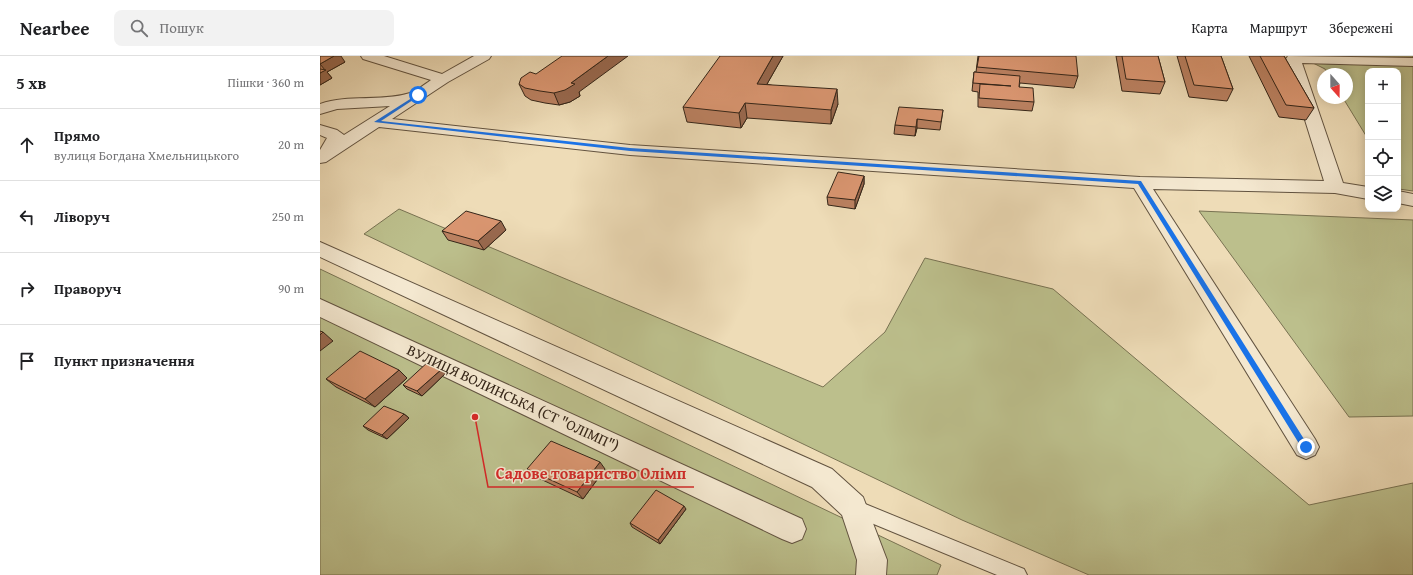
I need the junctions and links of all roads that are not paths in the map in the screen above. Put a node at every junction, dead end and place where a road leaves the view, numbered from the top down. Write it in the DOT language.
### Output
graph roads {
  1 [pos="368,56"];
  2 [pos="484,56"];
  3 [pos="1413,62"];
  4 [pos="444,79"];
  5 [pos="320,109"];
  6 [pos="380,117"];
  7 [pos="326,131"];
  8 [pos="323,156"];
  9 [pos="1140,183"];
  10 [pos="1335,187"];
  11 [pos="1365,192"];
  12 [pos="1401,198"];
  13 [pos="1413,200"];
  14 [pos="320,249"];
  15 [pos="320,307"];
  16 [pos="1306,447"];
  17 [pos="853,507"];
  18 [pos="792,529"];
  19 [pos="871,575"];
  20 [pos="1018,575"];
  1 -- 4 [label="street"];
  2 -- 4 [label="street"];
  3 -- 10 [label="street"];
  4 -- 6 [label="street"];
  5 -- 6 [label="street"];
  6 -- 7 [label="street"];
  6 -- 8 [label="street"];
  6 -- 9 [label="street"];
  7 -- 8 [label="street"];
  9 -- 10 [label="street"];
  9 -- 16 [label="street"];
  10 -- 11 [label="street"];
  12 -- 13 [label="street"];
  14 -- 17 [label="street"];
  15 -- 18 [label="street, ВУЛИЦЯ ВОЛИНСЬКА (СТ \"ОЛІМП\")"];
  17 -- 19 [label="street"];
  17 -- 20 [label="lane"];
}
